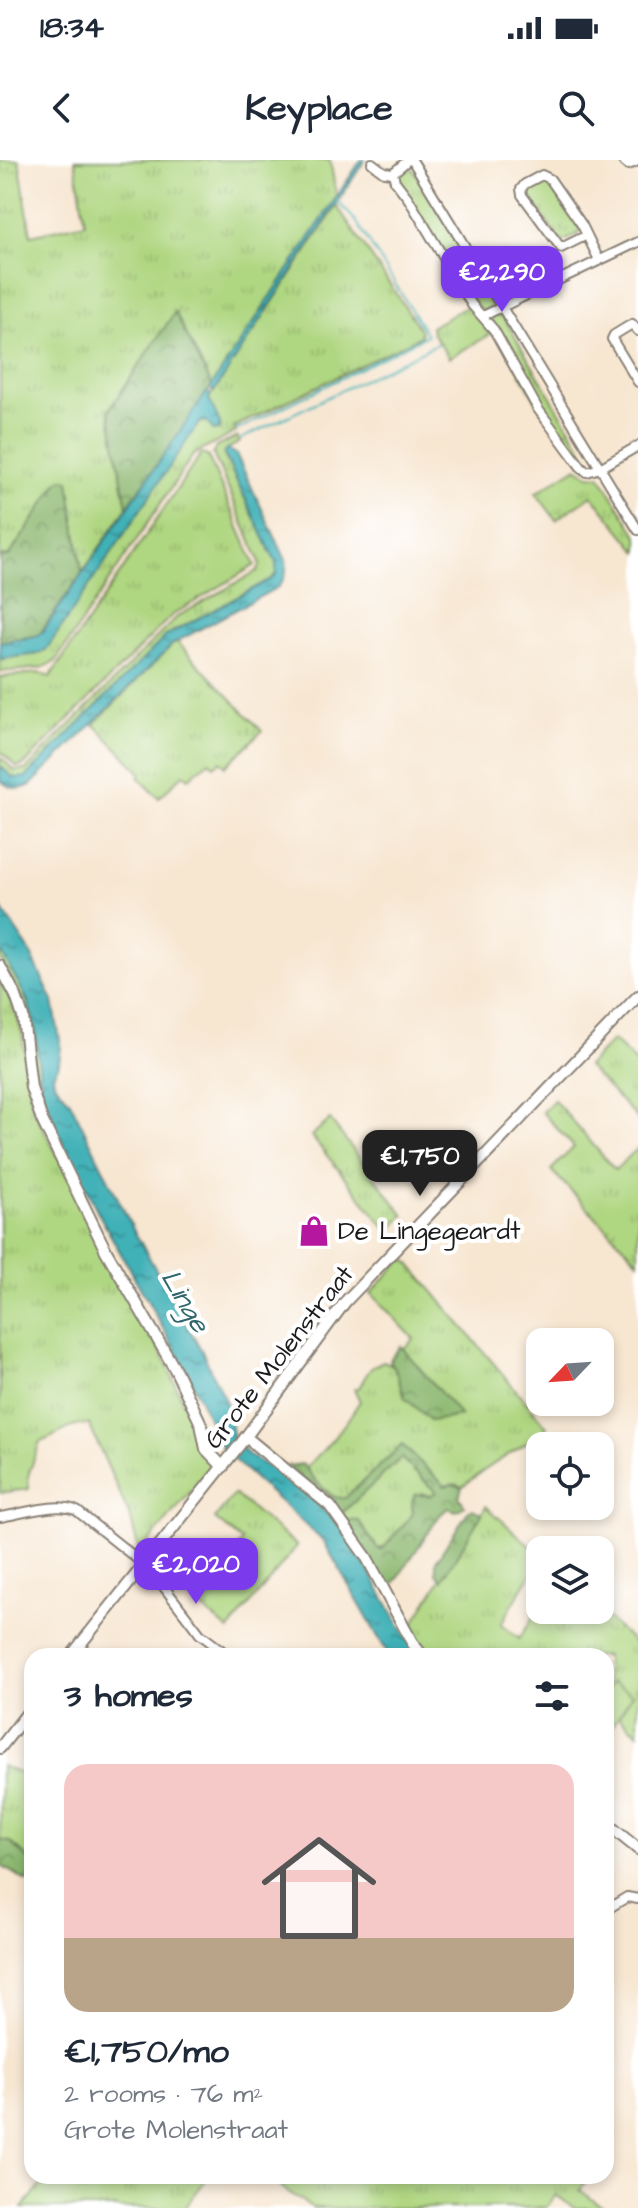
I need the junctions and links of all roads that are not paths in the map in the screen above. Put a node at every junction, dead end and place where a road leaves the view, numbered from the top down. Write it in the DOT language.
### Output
graph roads {
  1 [pos="410,160"];
  2 [pos="622,160"];
  3 [pos="638,161"];
  4 [pos="372,163"];
  5 [pos="393,173"];
  6 [pos="585,236"];
  7 [pos="638,242"];
  8 [pos="599,260"];
  9 [pos="503,306"];
  10 [pos="483,316"];
  11 [pos="638,331"];
  12 [pos="638,382"];
  13 [pos="638,446"];
  14 [pos="600,468"];
  15 [pos="638,530"];
  16 [pos="0,966"];
  17 [pos="638,996"];
  18 [pos="244,1440"];
  19 [pos="225,1463"];
  20 [pos="0,1517"];
  21 [pos="144,1564"];
  22 [pos="77,1648"];
  23 [pos="218,1648"];
  24 [pos="416,1648"];
  25 [pos="24,1717"];
  26 [pos="0,1748"];
  27 [pos="614,1829"];
  28 [pos="637,1845"];
  29 [pos="638,1899"];
  30 [pos="614,1905"];
  1 -- 5 [label="street"];
  1 -- 9 [label="street"];
  2 -- 3 [label="street"];
  4 -- 5 [label="street"];
  5 -- 10 [label="street"];
  6 -- 6 [label="street"];
  6 -- 8 [label="street"];
  7 -- 8 [label="street"];
  8 -- 9 [label="street"];
  9 -- 10 [label="street"];
  9 -- 14 [label="street"];
  10 -- 14 [label="street"];
  11 -- 12 [label="street"];
  13 -- 14 [label="street"];
  14 -- 15 [label="street"];
  16 -- 19 [label="street"];
  17 -- 18 [label="street, Grote Molenstraat"];
  18 -- 19 [label="street, Grote Molenstraat"];
  18 -- 24 [label="street"];
  19 -- 21 [label="street, Grote Molenstraat"];
  20 -- 21 [label="street"];
  21 -- 22 [label="street, Grote Molenstraat"];
  21 -- 23 [label="street"];
  25 -- 26 [label="street"];
  27 -- 28 [label="street"];
  29 -- 30 [label="street"];
}
